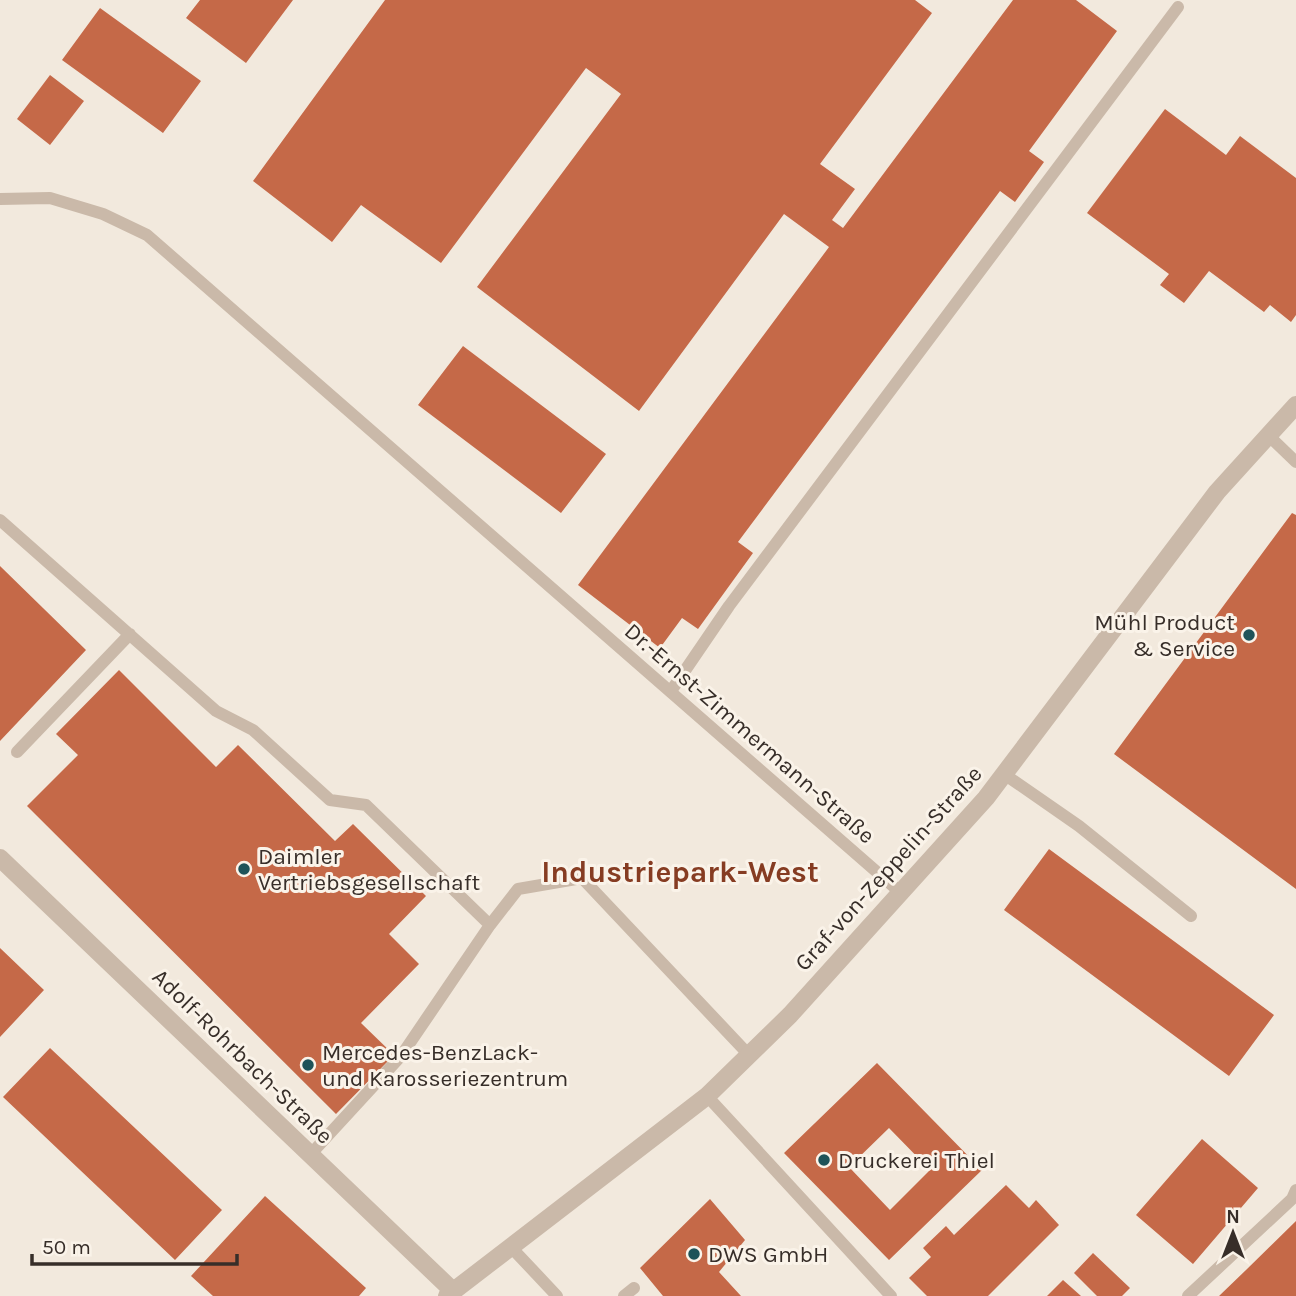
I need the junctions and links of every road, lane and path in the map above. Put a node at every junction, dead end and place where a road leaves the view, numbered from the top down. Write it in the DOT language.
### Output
graph roads {
  1 [pos="1178,6"];
  2 [pos="0,199"];
  3 [pos="1296,405"];
  4 [pos="1268,435"];
  5 [pos="1296,462"];
  6 [pos="0,520"];
  7 [pos="130,634"];
  8 [pos="671,691"];
  9 [pos="17,752"];
  10 [pos="1004,774"];
  11 [pos="0,858"];
  12 [pos="901,893"];
  13 [pos="1191,916"];
  14 [pos="490,925"];
  15 [pos="749,1055"];
  16 [pos="707,1096"];
  17 [pos="310,1155"];
  18 [pos="1296,1190"];
  19 [pos="510,1246"];
  20 [pos="450,1293"];
  21 [pos="557,1296"];
  22 [pos="891,1296"];
  23 [pos="1188,1296"];
  1 -- 8 [label="lane"];
  2 -- 8 [label="lane, Dr.-Ernst-Zimmermann-Straße"];
  3 -- 4 [label="street, Graf-von-Zeppelin-Straße"];
  4 -- 5 [label="lane"];
  4 -- 10 [label="street, Graf-von-Zeppelin-Straße"];
  6 -- 7 [label="lane"];
  7 -- 9 [label="lane"];
  7 -- 14 [label="lane"];
  8 -- 12 [label="lane, Dr.-Ernst-Zimmermann-Straße"];
  10 -- 12 [label="street, Graf-von-Zeppelin-Straße"];
  10 -- 13 [label="lane"];
  11 -- 17 [label="street, Adolf-Rohrbach-Straße"];
  12 -- 15 [label="street, Graf-von-Zeppelin-Straße"];
  14 -- 15 [label="lane"];
  14 -- 17 [label="lane"];
  15 -- 16 [label="street, Graf-von-Zeppelin-Straße"];
  16 -- 19 [label="street, Graf-von-Zeppelin-Straße"];
  16 -- 22 [label="lane"];
  17 -- 20 [label="street, Adolf-Rohrbach-Straße"];
  18 -- 23 [label="lane"];
  19 -- 20 [label="street, Graf-von-Zeppelin-Straße"];
  19 -- 21 [label="lane"];
}
